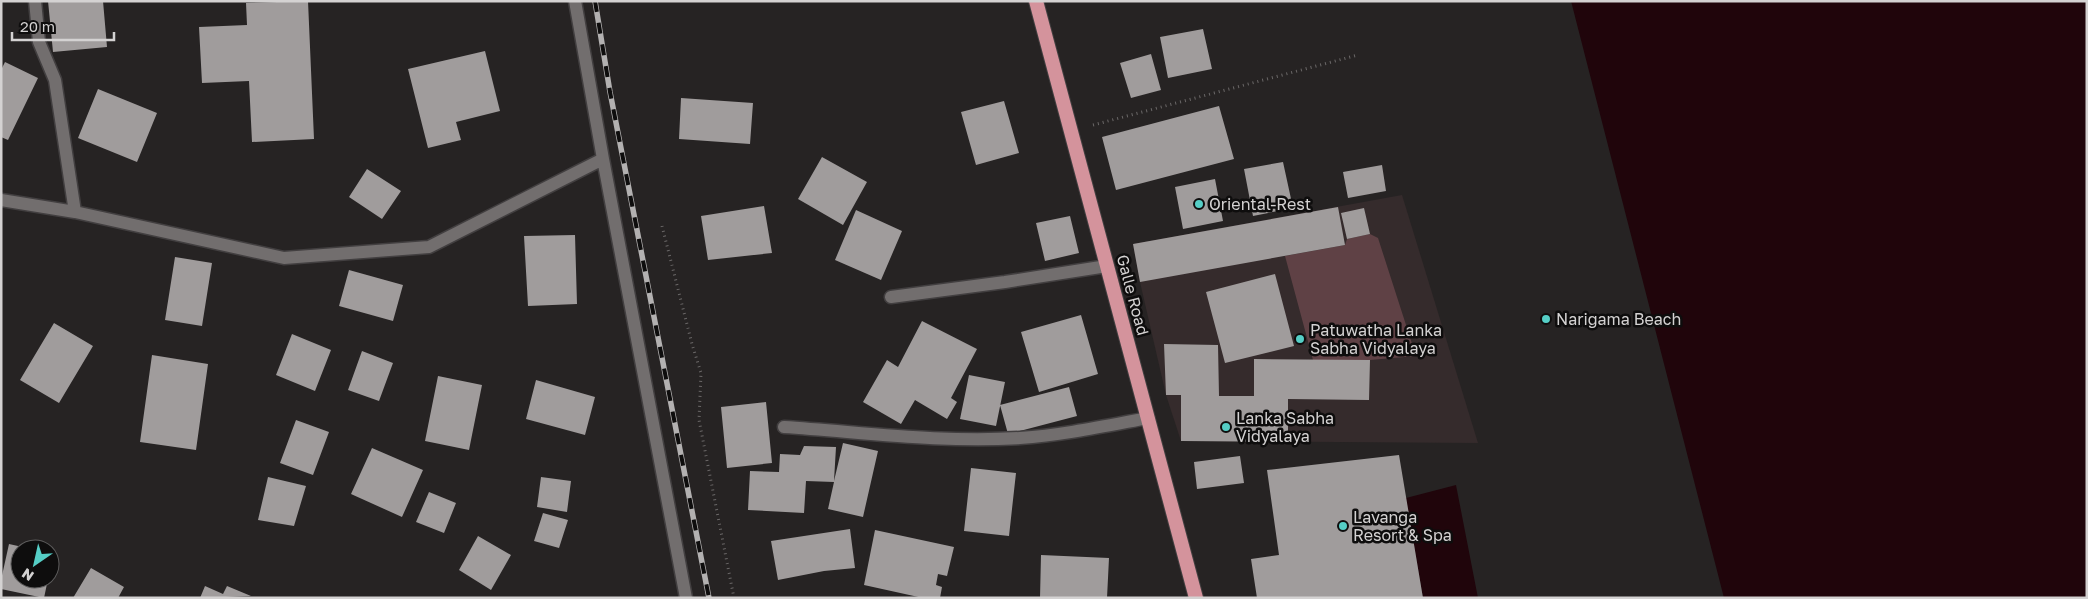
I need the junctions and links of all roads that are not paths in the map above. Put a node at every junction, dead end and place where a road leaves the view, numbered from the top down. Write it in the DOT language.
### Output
graph roads {
  1 [pos="35,1"];
  2 [pos="575,1"];
  3 [pos="1036,1"];
  4 [pos="602,159"];
  5 [pos="1,200"];
  6 [pos="75,212"];
  7 [pos="1107,266"];
  8 [pos="891,297"];
  9 [pos="1148,418"];
  10 [pos="784,427"];
  11 [pos="686,598"];
  12 [pos="1196,598"];
  1 -- 6 [label="street"];
  2 -- 4 [label="street"];
  3 -- 7 [label="highway, Galle Road"];
  4 -- 6 [label="street"];
  4 -- 11 [label="street"];
  5 -- 6 [label="street"];
  7 -- 8 [label="street"];
  7 -- 9 [label="highway, Galle Road"];
  9 -- 10 [label="street"];
  9 -- 12 [label="highway, Galle Road"];
}
